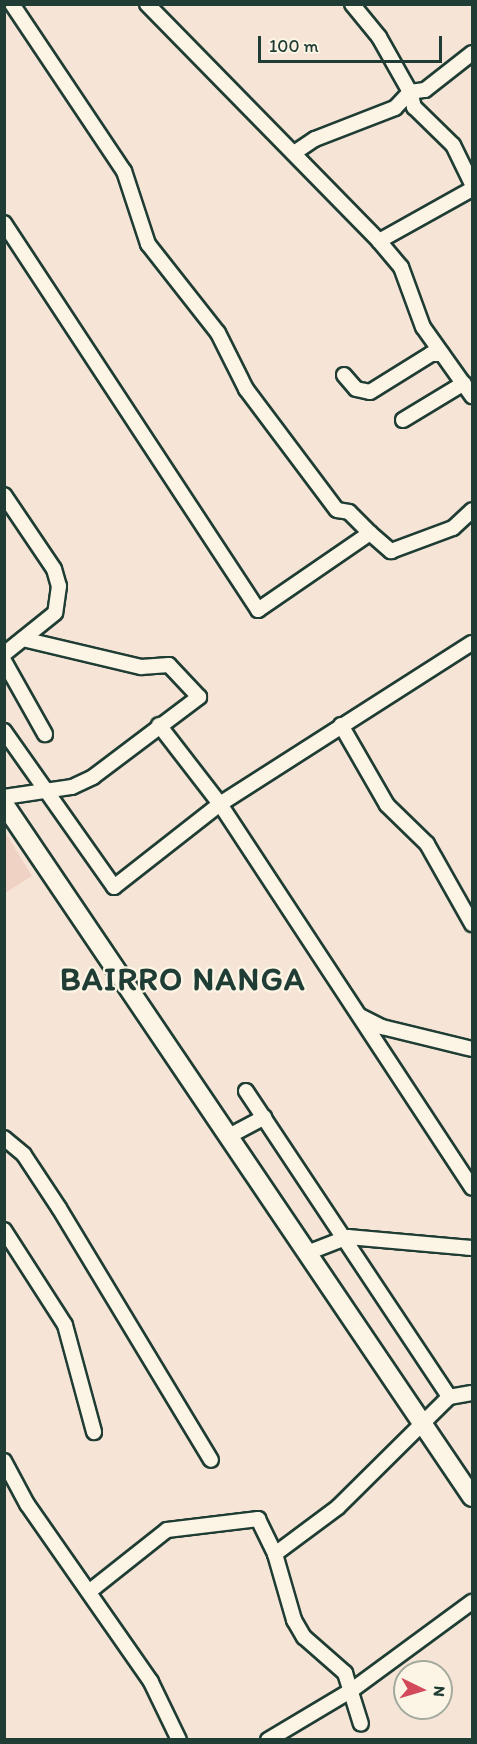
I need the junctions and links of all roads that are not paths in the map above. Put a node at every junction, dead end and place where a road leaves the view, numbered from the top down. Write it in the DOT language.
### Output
graph roads {
  1 [pos="12,4"];
  2 [pos="147,4"];
  3 [pos="352,4"];
  4 [pos="472,53"];
  5 [pos="410,92"];
  6 [pos="294,153"];
  7 [pos="472,184"];
  8 [pos="472,189"];
  9 [pos="4,223"];
  10 [pos="379,240"];
  11 [pos="442,354"];
  12 [pos="344,375"];
  13 [pos="464,383"];
  14 [pos="472,396"];
  15 [pos="403,420"];
  16 [pos="4,495"];
  17 [pos="472,510"];
  18 [pos="370,533"];
  19 [pos="23,639"];
  20 [pos="472,643"];
  21 [pos="4,654"];
  22 [pos="4,661"];
  23 [pos="159,725"];
  24 [pos="340,725"];
  25 [pos="4,731"];
  26 [pos="45,734"];
  27 [pos="47,791"];
  28 [pos="4,797"];
  29 [pos="4,804"];
  30 [pos="220,804"];
  31 [pos="472,924"];
  32 [pos="358,1015"];
  33 [pos="472,1049"];
  34 [pos="246,1091"];
  35 [pos="264,1117"];
  36 [pos="229,1136"];
  37 [pos="4,1138"];
  38 [pos="472,1188"];
  39 [pos="4,1230"];
  40 [pos="348,1236"];
  41 [pos="472,1248"];
  42 [pos="308,1253"];
  43 [pos="472,1393"];
  44 [pos="449,1397"];
  45 [pos="423,1423"];
  46 [pos="94,1432"];
  47 [pos="211,1460"];
  48 [pos="4,1461"];
  49 [pos="472,1497"];
  50 [pos="275,1554"];
  51 [pos="90,1591"];
  52 [pos="472,1602"];
  53 [pos="352,1690"];
  54 [pos="361,1724"];
  55 [pos="179,1740"];
  56 [pos="268,1740"];
  1 -- 18 [label="street"];
  2 -- 6 [label="street"];
  3 -- 5 [label="street"];
  4 -- 5 [label="street"];
  5 -- 6 [label="street"];
  5 -- 7 [label="street"];
  6 -- 10 [label="street"];
  8 -- 10 [label="street"];
  9 -- 18 [label="street"];
  10 -- 11 [label="street"];
  11 -- 12 [label="street"];
  11 -- 13 [label="street"];
  13 -- 14 [label="street"];
  13 -- 15 [label="street"];
  16 -- 19 [label="street"];
  17 -- 18 [label="street"];
  19 -- 21 [label="street"];
  19 -- 23 [label="street"];
  20 -- 24 [label="street"];
  22 -- 26 [label="street"];
  23 -- 27 [label="street"];
  23 -- 30 [label="street"];
  24 -- 30 [label="street"];
  24 -- 31 [label="street"];
  25 -- 27 [label="street"];
  27 -- 28 [label="street"];
  27 -- 30 [label="street"];
  29 -- 36 [label="street"];
  30 -- 32 [label="street"];
  32 -- 33 [label="street"];
  32 -- 38 [label="street"];
  34 -- 35 [label="street"];
  35 -- 36 [label="street"];
  35 -- 40 [label="street"];
  36 -- 42 [label="street"];
  37 -- 47 [label="street"];
  39 -- 46 [label="street"];
  40 -- 41 [label="street"];
  40 -- 42 [label="street"];
  40 -- 44 [label="street"];
  42 -- 45 [label="street"];
  43 -- 44 [label="street"];
  44 -- 45 [label="street"];
  45 -- 49 [label="street"];
  45 -- 50 [label="street"];
  48 -- 51 [label="street"];
  50 -- 51 [label="street"];
  50 -- 53 [label="street"];
  51 -- 55 [label="street"];
  52 -- 53 [label="street"];
  53 -- 54 [label="street"];
  53 -- 56 [label="street"];
}
